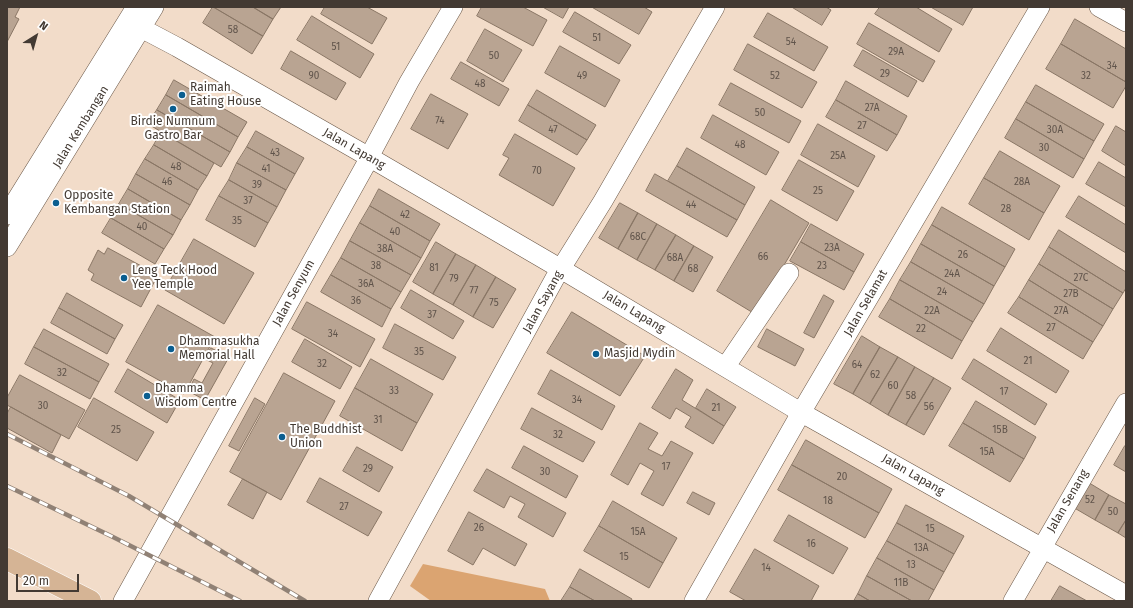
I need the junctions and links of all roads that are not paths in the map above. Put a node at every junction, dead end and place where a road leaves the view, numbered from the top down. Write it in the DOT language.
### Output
graph roads {
  1 [pos="136,7"];
  2 [pos="154,7"];
  3 [pos="454,7"];
  4 [pos="715,7"];
  5 [pos="1040,7"];
  6 [pos="1099,7"];
  7 [pos="1126,22"];
  8 [pos="141,28"];
  9 [pos="369,157"];
  10 [pos="7,215"];
  11 [pos="7,247"];
  12 [pos="561,269"];
  13 [pos="789,273"];
  14 [pos="726,366"];
  15 [pos="1126,403"];
  16 [pos="802,412"];
  17 [pos="1043,549"];
  18 [pos="7,559"];
  19 [pos="1126,595"];
  20 [pos="90,601"];
  21 [pos="123,601"];
  22 [pos="379,601"];
  23 [pos="694,601"];
  24 [pos="1013,601"];
  1 -- 10 [label="street, Jalan Kembangan"];
  2 -- 8 [label="street, Jalan Kembangan"];
  3 -- 9 [label="street, Jalan Senyum"];
  4 -- 12 [label="street, Jalan Sayang"];
  5 -- 16 [label="street, Jalan Selamat"];
  6 -- 7 [label="street"];
  8 -- 9 [label="street, Jalan Lapang"];
  8 -- 11 [label="street, Jalan Kembangan"];
  9 -- 12 [label="street, Jalan Lapang"];
  9 -- 21 [label="street, Jalan Senyum"];
  12 -- 14 [label="street, Jalan Lapang"];
  12 -- 22 [label="street, Jalan Sayang"];
  13 -- 14 [label="street"];
  14 -- 16 [label="street, Jalan Lapang"];
  15 -- 17 [label="street, Jalan Senang"];
  16 -- 17 [label="street, Jalan Lapang"];
  16 -- 23 [label="street, Jalan Selamat"];
  17 -- 19 [label="street, Jalan Lapang"];
  17 -- 24 [label="street, Jalan Senang"];
  18 -- 20 [label="main road"];
}
